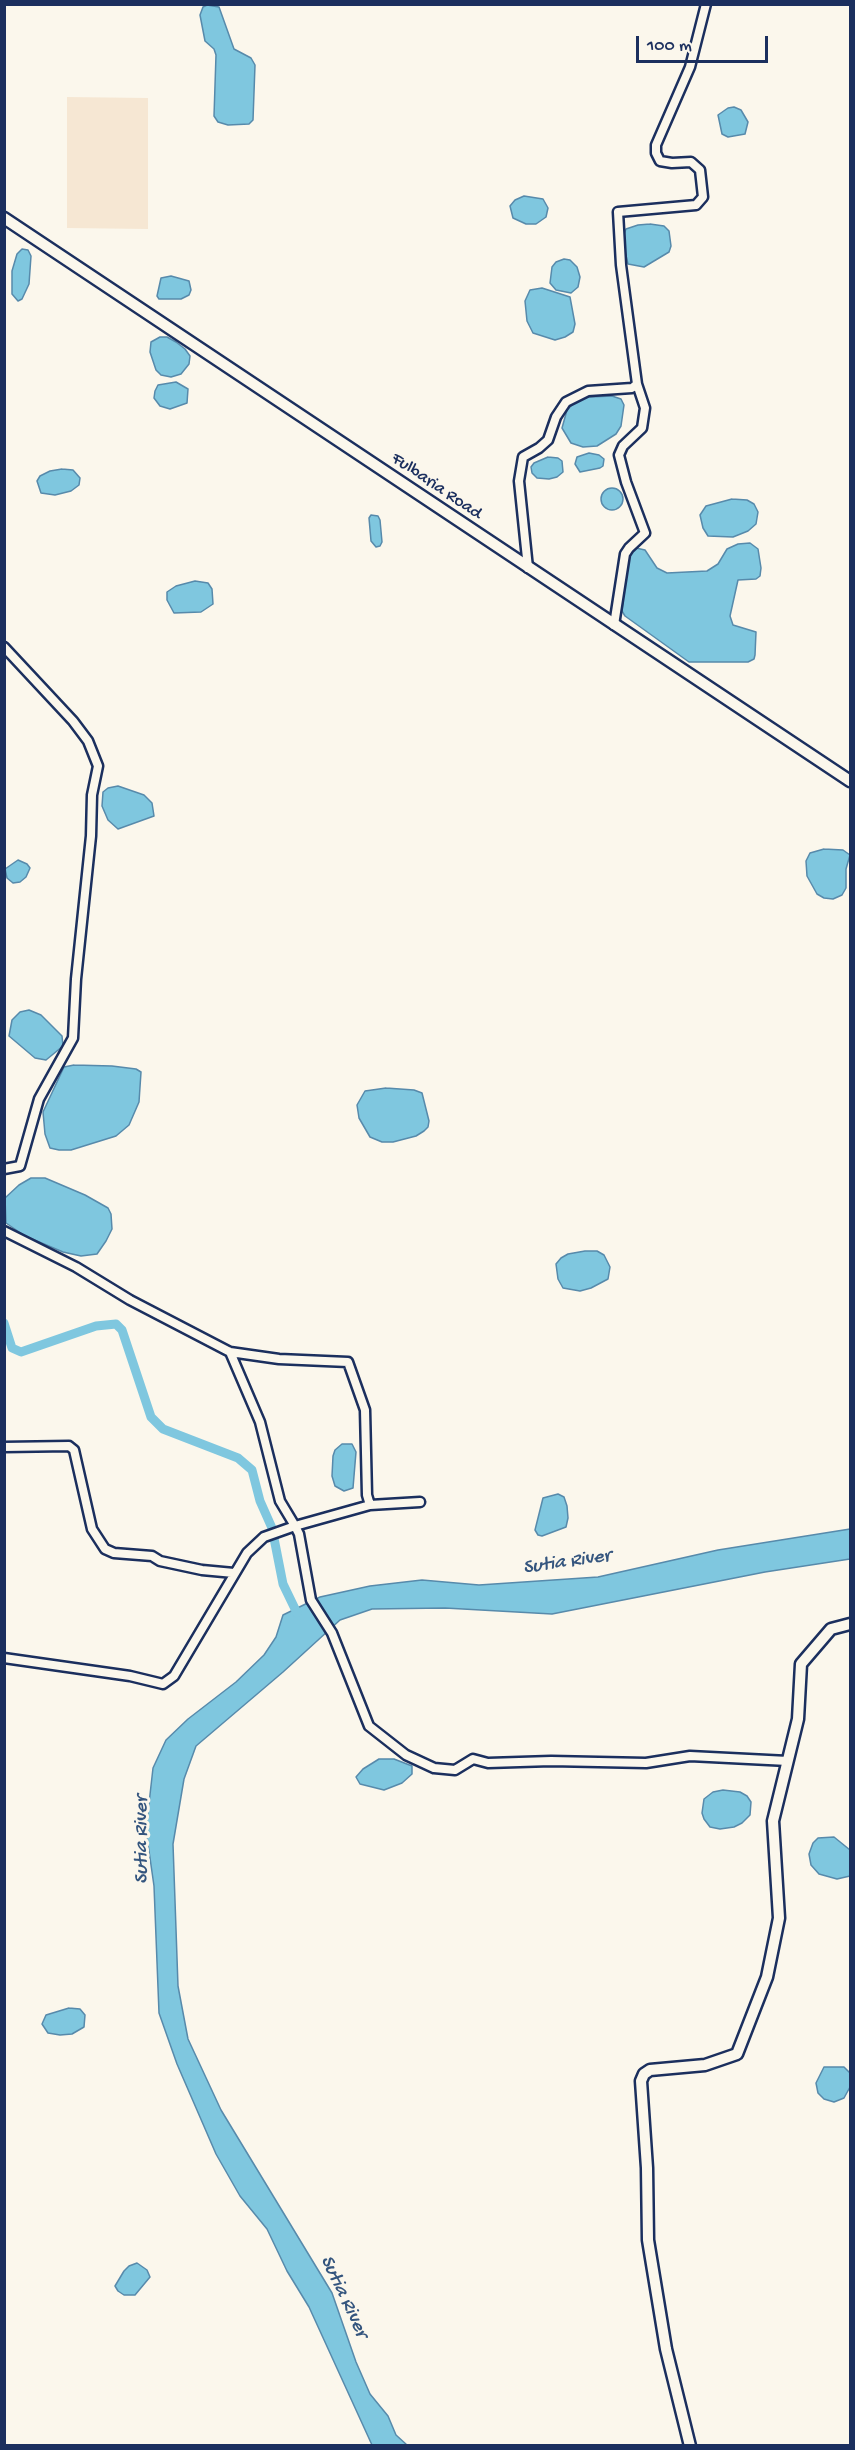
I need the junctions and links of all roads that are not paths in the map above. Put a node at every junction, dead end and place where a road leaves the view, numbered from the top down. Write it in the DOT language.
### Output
graph roads {
  1 [pos="706,4"];
  2 [pos="4,218"];
  3 [pos="637,384"];
  4 [pos="528,568"];
  5 [pos="614,625"];
  6 [pos="4,647"];
  7 [pos="850,781"];
  8 [pos="4,1169"];
  9 [pos="4,1232"];
  10 [pos="230,1352"];
  11 [pos="4,1447"];
  12 [pos="420,1502"];
  13 [pos="370,1505"];
  14 [pos="295,1526"];
  15 [pos="234,1573"];
  16 [pos="850,1624"];
  17 [pos="4,1658"];
  18 [pos="788,1761"];
  19 [pos="690,2445"];
  1 -- 3 [label="street"];
  2 -- 4 [label="main road, Fulbaria Road"];
  3 -- 4 [label="street"];
  3 -- 5 [label="street"];
  4 -- 5 [label="main road, Fulbaria Road"];
  5 -- 7 [label="main road, Fulbaria Road"];
  6 -- 8 [label="street"];
  9 -- 10 [label="street"];
  10 -- 13 [label="street"];
  10 -- 14 [label="street"];
  11 -- 15 [label="street"];
  12 -- 13 [label="street"];
  13 -- 14 [label="street"];
  14 -- 15 [label="street"];
  14 -- 18 [label="street"];
  15 -- 17 [label="street"];
  16 -- 18 [label="main road"];
  18 -- 19 [label="main road"];
}
